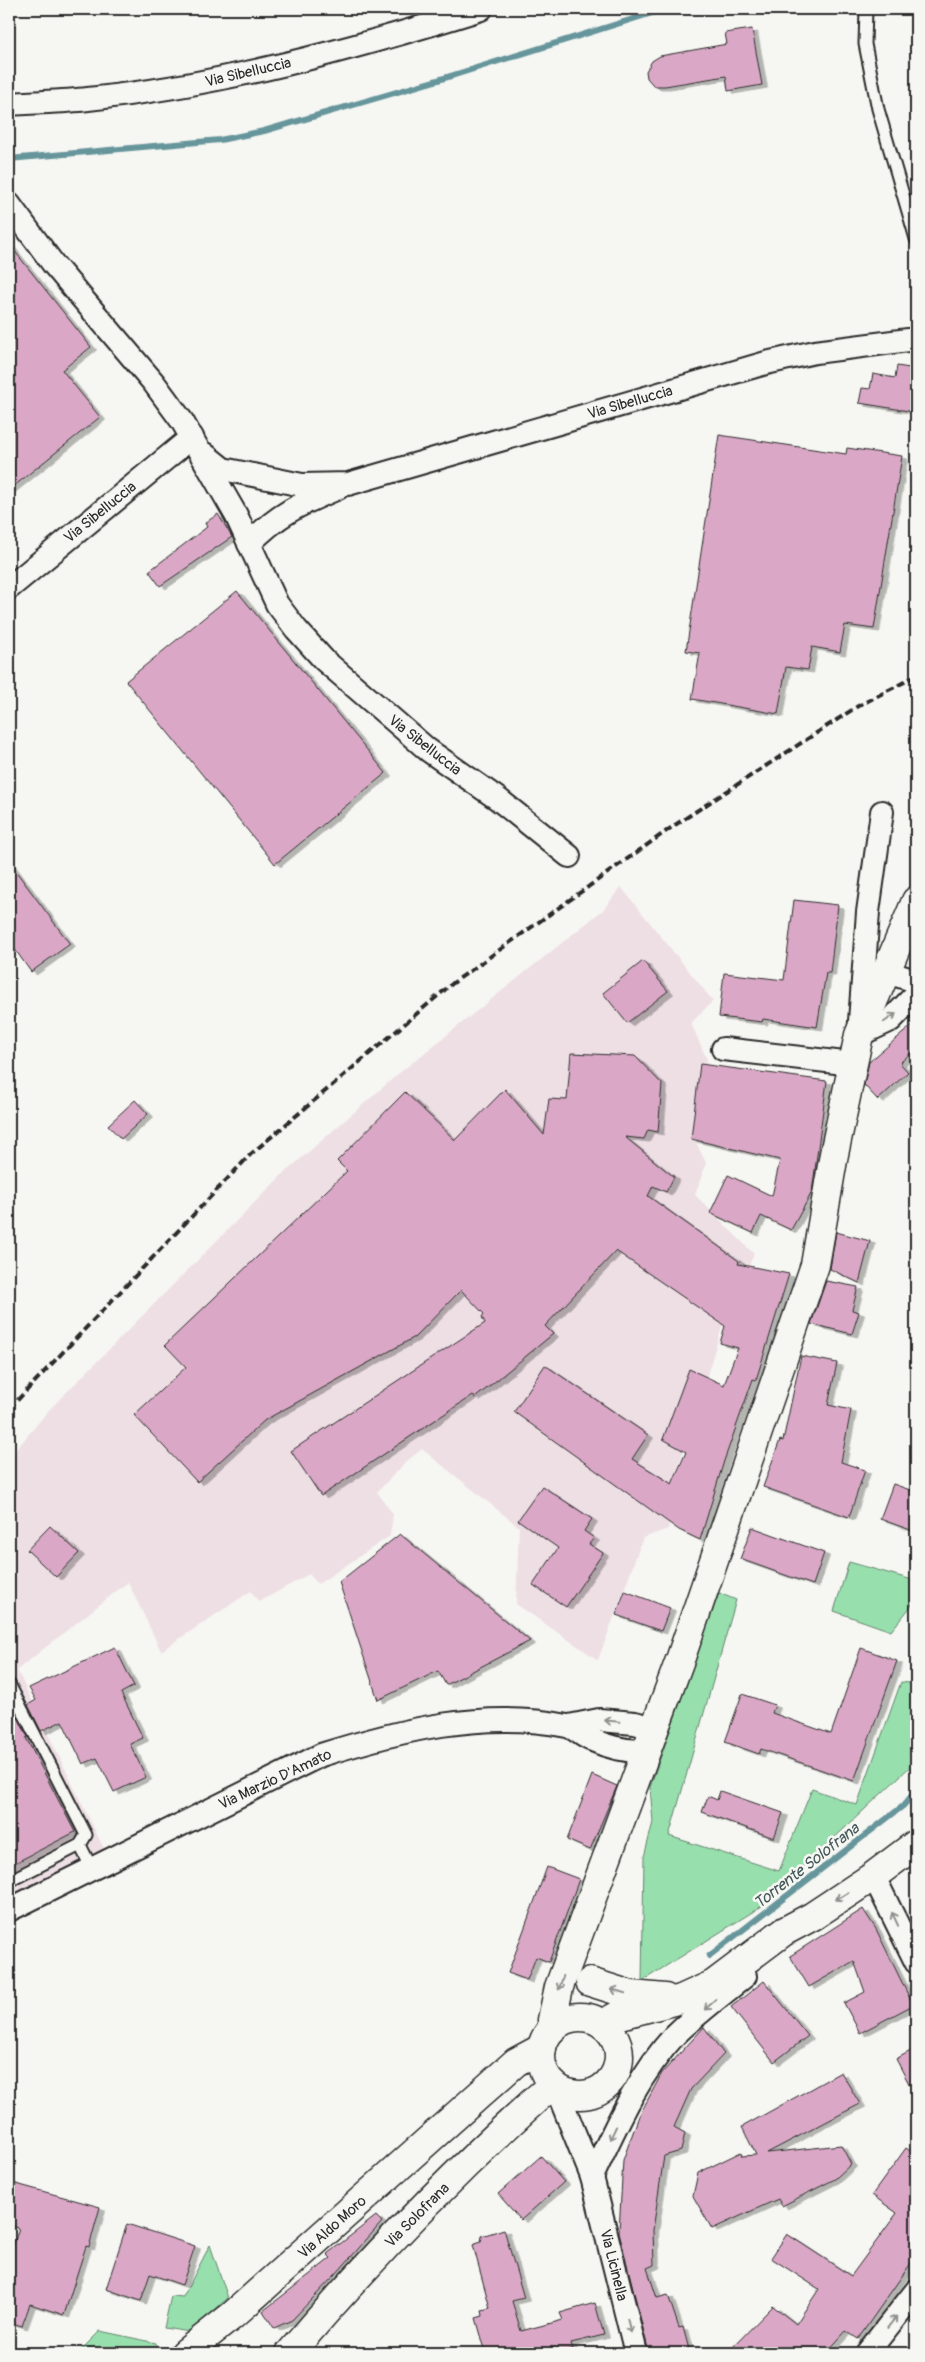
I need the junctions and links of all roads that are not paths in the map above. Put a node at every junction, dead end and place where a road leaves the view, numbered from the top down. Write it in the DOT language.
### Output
graph roads {
  1 [pos="481,9"];
  2 [pos="866,9"];
  3 [pos="9,104"];
  4 [pos="9,204"];
  5 [pos="916,238"];
  6 [pos="916,339"];
  7 [pos="196,444"];
  8 [pos="348,484"];
  9 [pos="249,544"];
  10 [pos="9,588"];
  11 [pos="882,812"];
  12 [pos="568,856"];
  13 [pos="916,902"];
  14 [pos="886,972"];
  15 [pos="916,982"];
  16 [pos="916,994"];
  17 [pos="859,1035"];
  18 [pos="723,1049"];
  19 [pos="853,1064"];
  20 [pos="9,1684"];
  21 [pos="649,1739"];
  22 [pos="916,1844"];
  23 [pos="80,1845"];
  24 [pos="92,1869"];
  25 [pos="872,1877"];
  26 [pos="9,1880"];
  27 [pos="9,1910"];
  28 [pos="813,1916"];
  29 [pos="576,1939"];
  30 [pos="916,1962"];
  31 [pos="590,1982"];
  32 [pos="681,1999"];
  33 [pos="600,2022"];
  34 [pos="547,2038"];
  35 [pos="554,2084"];
  36 [pos="476,2099"];
  37 [pos="592,2177"];
  38 [pos="916,2291"];
  39 [pos="185,2353"];
  40 [pos="290,2353"];
  41 [pos="636,2353"];
  42 [pos="868,2353"];
  1 -- 3 [label="street, Via Sibelluccia"];
  2 -- 5 [label="lane"];
  4 -- 7 [label="street, Via Sibelluccia"];
  6 -- 8 [label="street, Via Sibelluccia"];
  7 -- 8 [label="street, Via Sibelluccia"];
  7 -- 9 [label="street, Via Sibelluccia"];
  7 -- 10 [label="street, Via Sibelluccia"];
  8 -- 9 [label="street, Via Sibelluccia"];
  9 -- 12 [label="street, Via Sibelluccia"];
  11 -- 17 [label="street"];
  13 -- 14 [label="main road"];
  14 -- 15 [label="street"];
  14 -- 17 [label="main road"];
  17 -- 16 [label="street, one-way"];
  17 -- 19 [label="main road"];
  18 -- 19 [label="street"];
  19 -- 21 [label="main road"];
  20 -- 23 [label="lane"];
  21 -- 24 [label="street, Via Marzio D'Amato"];
  21 -- 29 [label="main road"];
  22 -- 25 [label="main road"];
  23 -- 24 [label="lane"];
  23 -- 26 [label="lane"];
  24 -- 27 [label="street, Via Marzio D'Amato"];
  25 -- 28 [label="main road, one-way"];
  30 -- 25 [label="street, one-way"];
  28 -- 32 [label="main road"];
  28 -- 37 [label="street, one-way"];
  29 -- 31 [label="main road"];
  29 -- 34 [label="main road, one-way"];
  32 -- 31 [label="main road, one-way"];
  31 -- 33 [label="main road"];
  32 -- 33 [label="main road"];
  33 -- 34 [label="main road"];
  33 -- 35 [label="main road"];
  34 -- 35 [label="main road"];
  34 -- 36 [label="main road, Via Aldo Moro"];
  35 -- 36 [label="main road"];
  35 -- 37 [label="street, Via Licinella"];
  35 -- 40 [label="main road, Via Solofrana"];
  36 -- 39 [label="main road, Via Aldo Moro"];
  37 -- 41 [label="street, Via Licinella, one-way"];
  42 -- 38 [label="street, one-way"];
}
